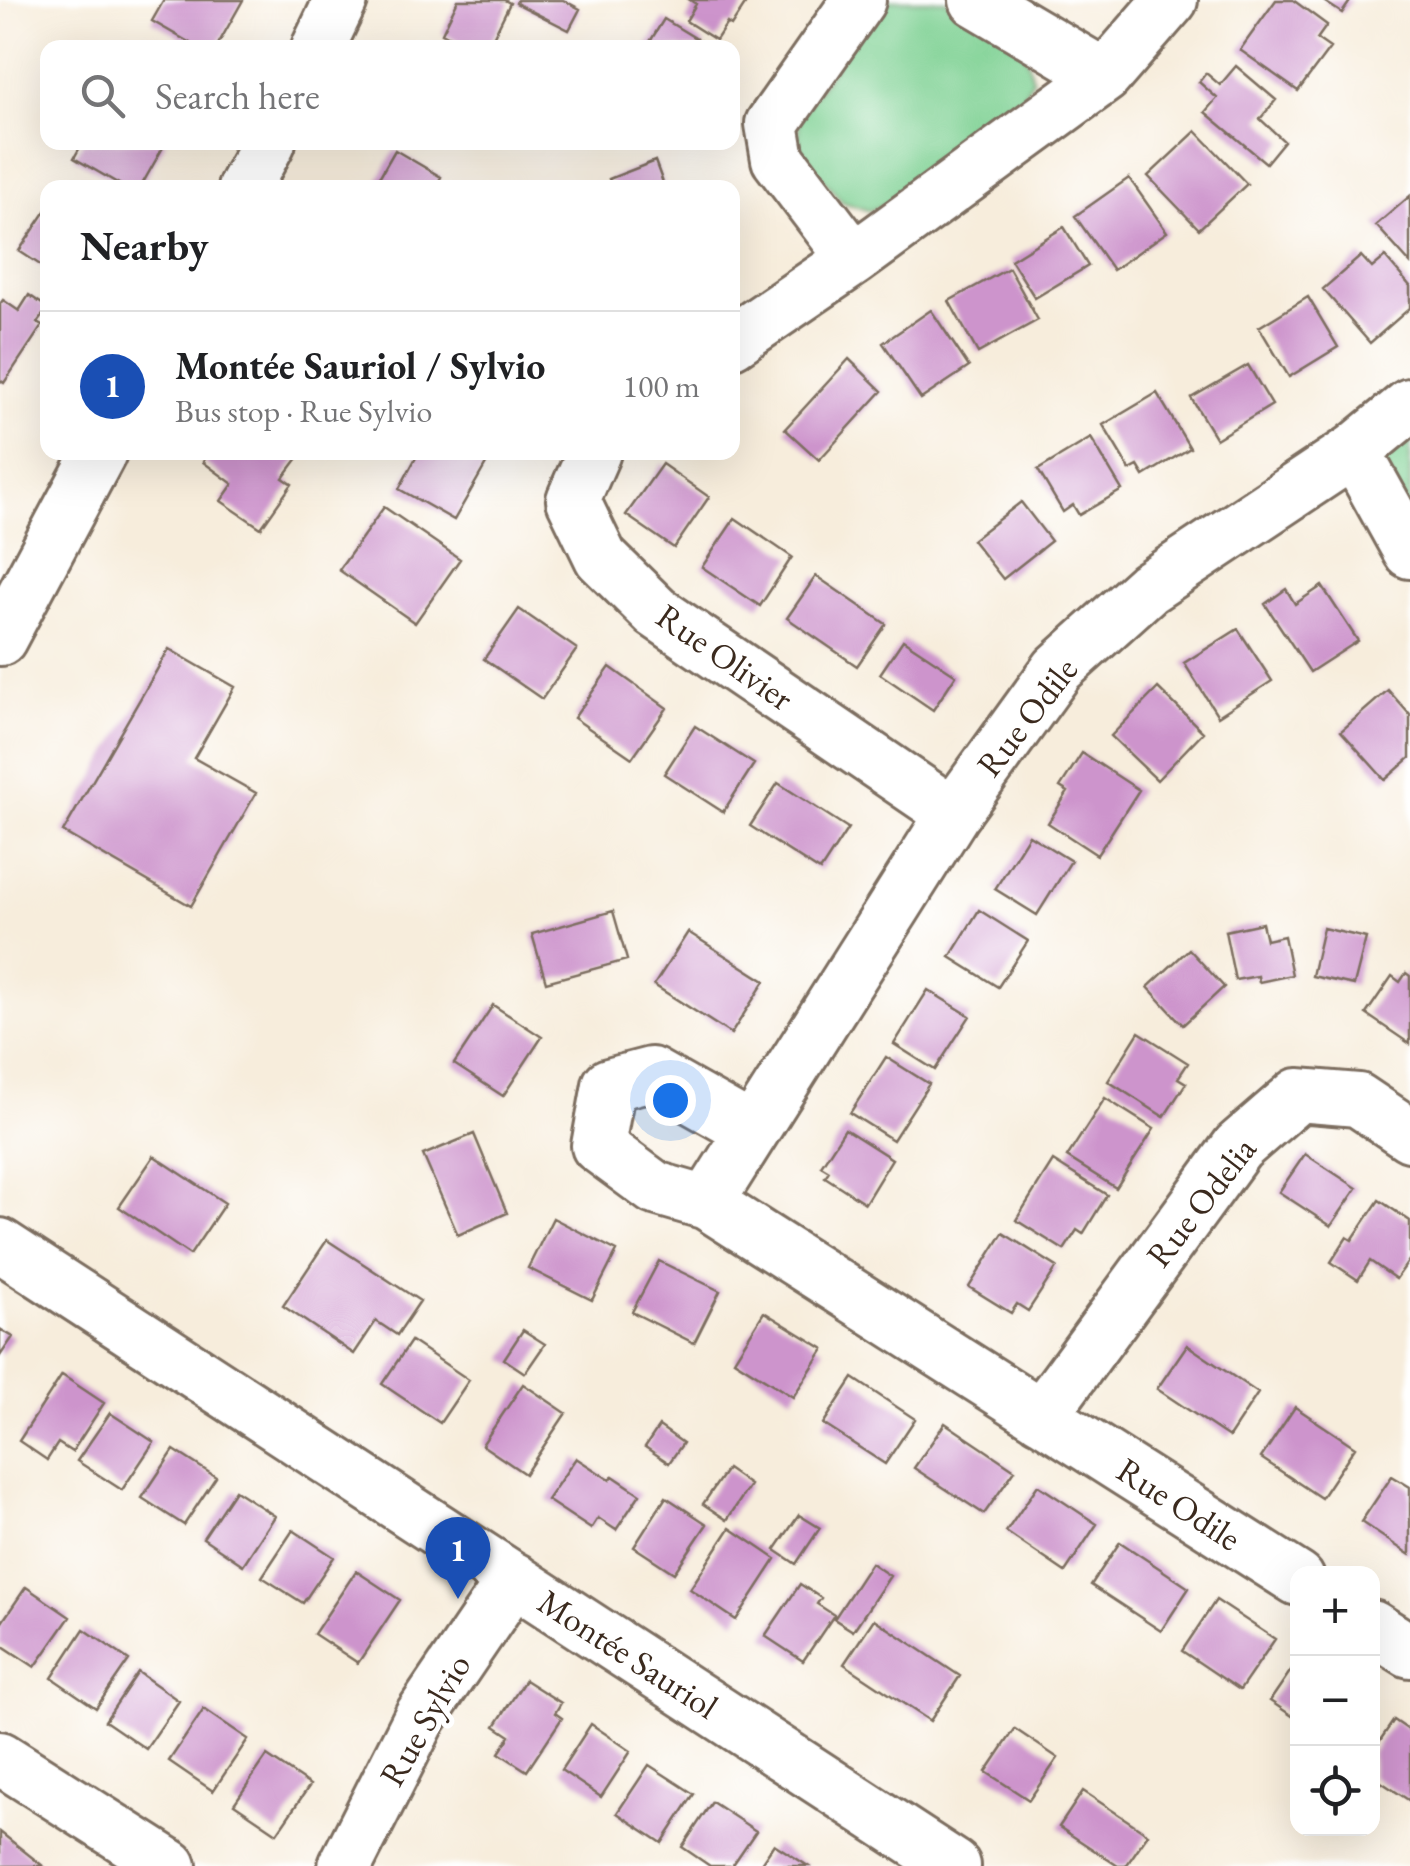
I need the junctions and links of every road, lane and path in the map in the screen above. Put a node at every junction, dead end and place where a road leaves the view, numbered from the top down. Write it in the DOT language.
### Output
graph roads {
  1 [pos="341,0"];
  2 [pos="859,0"];
  3 [pos="976,0"];
  4 [pos="1171,0"];
  5 [pos="322,40"];
  6 [pos="1105,76"];
  7 [pos="265,150"];
  8 [pos="248,180"];
  9 [pos="854,259"];
  10 [pos="740,337"];
  11 [pos="1410,405"];
  12 [pos="1354,451"];
  13 [pos="96,460"];
  14 [pos="590,460"];
  15 [pos="1410,552"];
  16 [pos="0,639"];
  17 [pos="953,814"];
  18 [pos="752,1131"];
  19 [pos="1410,1135"];
  20 [pos="707,1203"];
  21 [pos="0,1244"];
  22 [pos="1041,1416"];
  23 [pos="1290,1574"];
  24 [pos="514,1580"];
  25 [pos="1380,1632"];
  26 [pos="1410,1651"];
  27 [pos="0,1758"];
  28 [pos="170,1866"];
  29 [pos="346,1866"];
  30 [pos="954,1866"];
  1 -- 5 [label="street"];
  2 -- 9 [label="street"];
  3 -- 6 [label="street"];
  4 -- 6 [label="street"];
  6 -- 9 [label="street"];
  7 -- 8 [label="street"];
  9 -- 10 [label="street"];
  11 -- 12 [label="street, Rue Odile"];
  12 -- 15 [label="street"];
  12 -- 17 [label="street, Rue Odile"];
  13 -- 16 [label="street"];
  14 -- 17 [label="street, Rue Olivier"];
  17 -- 18 [label="street, Rue Odile"];
  18 -- 20 [label="street, Rue Odile"];
  18 -- 20 [label="street, Rue Odile"];
  19 -- 22 [label="street, Rue Odelia"];
  20 -- 22 [label="street, Rue Odile"];
  21 -- 24 [label="street, Montée Sauriol"];
  22 -- 23 [label="street, Rue Odile"];
  24 -- 29 [label="street, Rue Sylvio"];
  24 -- 30 [label="street, Montée Sauriol"];
  25 -- 26 [label="street"];
  27 -- 28 [label="street"];
}
